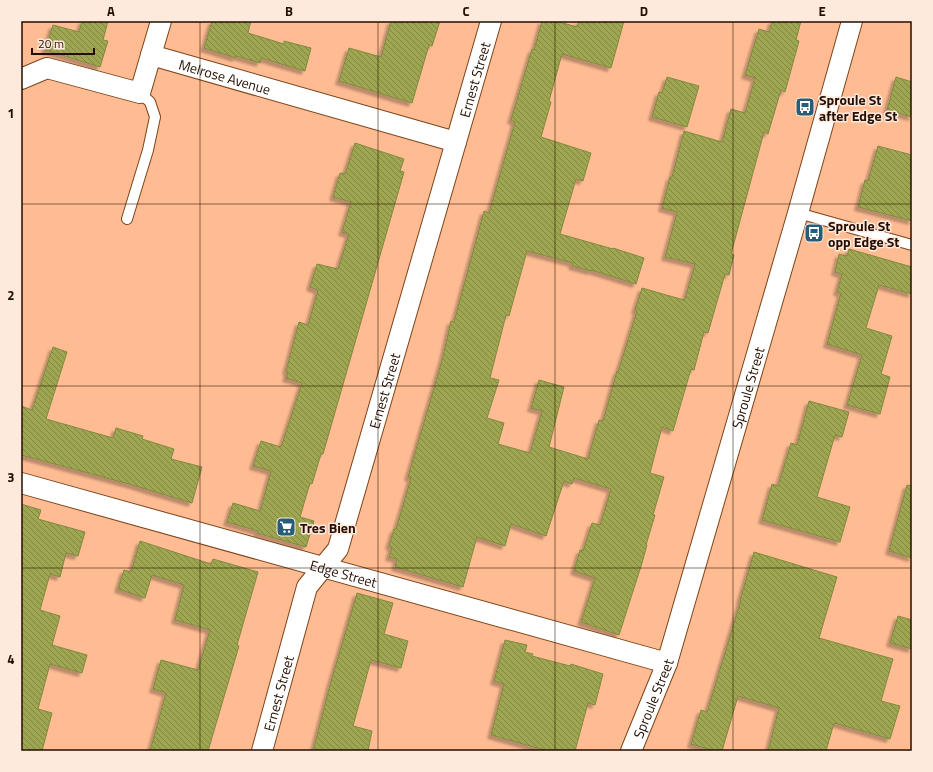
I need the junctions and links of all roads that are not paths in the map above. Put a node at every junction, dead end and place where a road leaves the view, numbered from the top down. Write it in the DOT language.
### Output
graph roads {
  1 [pos="161,21"];
  2 [pos="491,21"];
  3 [pos="852,21"];
  4 [pos="151,55"];
  5 [pos="21,79"];
  6 [pos="140,93"];
  7 [pos="456,142"];
  8 [pos="798,213"];
  9 [pos="127,219"];
  10 [pos="912,245"];
  11 [pos="21,482"];
  12 [pos="324,568"];
  13 [pos="666,663"];
  14 [pos="262,751"];
  15 [pos="631,751"];
  1 -- 4 [label="street"];
  2 -- 7 [label="street, Ernest Street"];
  3 -- 8 [label="street, Sproule Street"];
  4 -- 6 [label="street"];
  4 -- 7 [label="street, Melrose Avenue"];
  5 -- 6 [label="street"];
  6 -- 9 [label="lane"];
  7 -- 12 [label="street, Ernest Street"];
  8 -- 10 [label="lane"];
  8 -- 13 [label="street, Sproule Street"];
  11 -- 12 [label="street, Edge Street"];
  12 -- 13 [label="street, Edge Street"];
  12 -- 14 [label="street, Ernest Street"];
  13 -- 15 [label="street, Sproule Street"];
}
